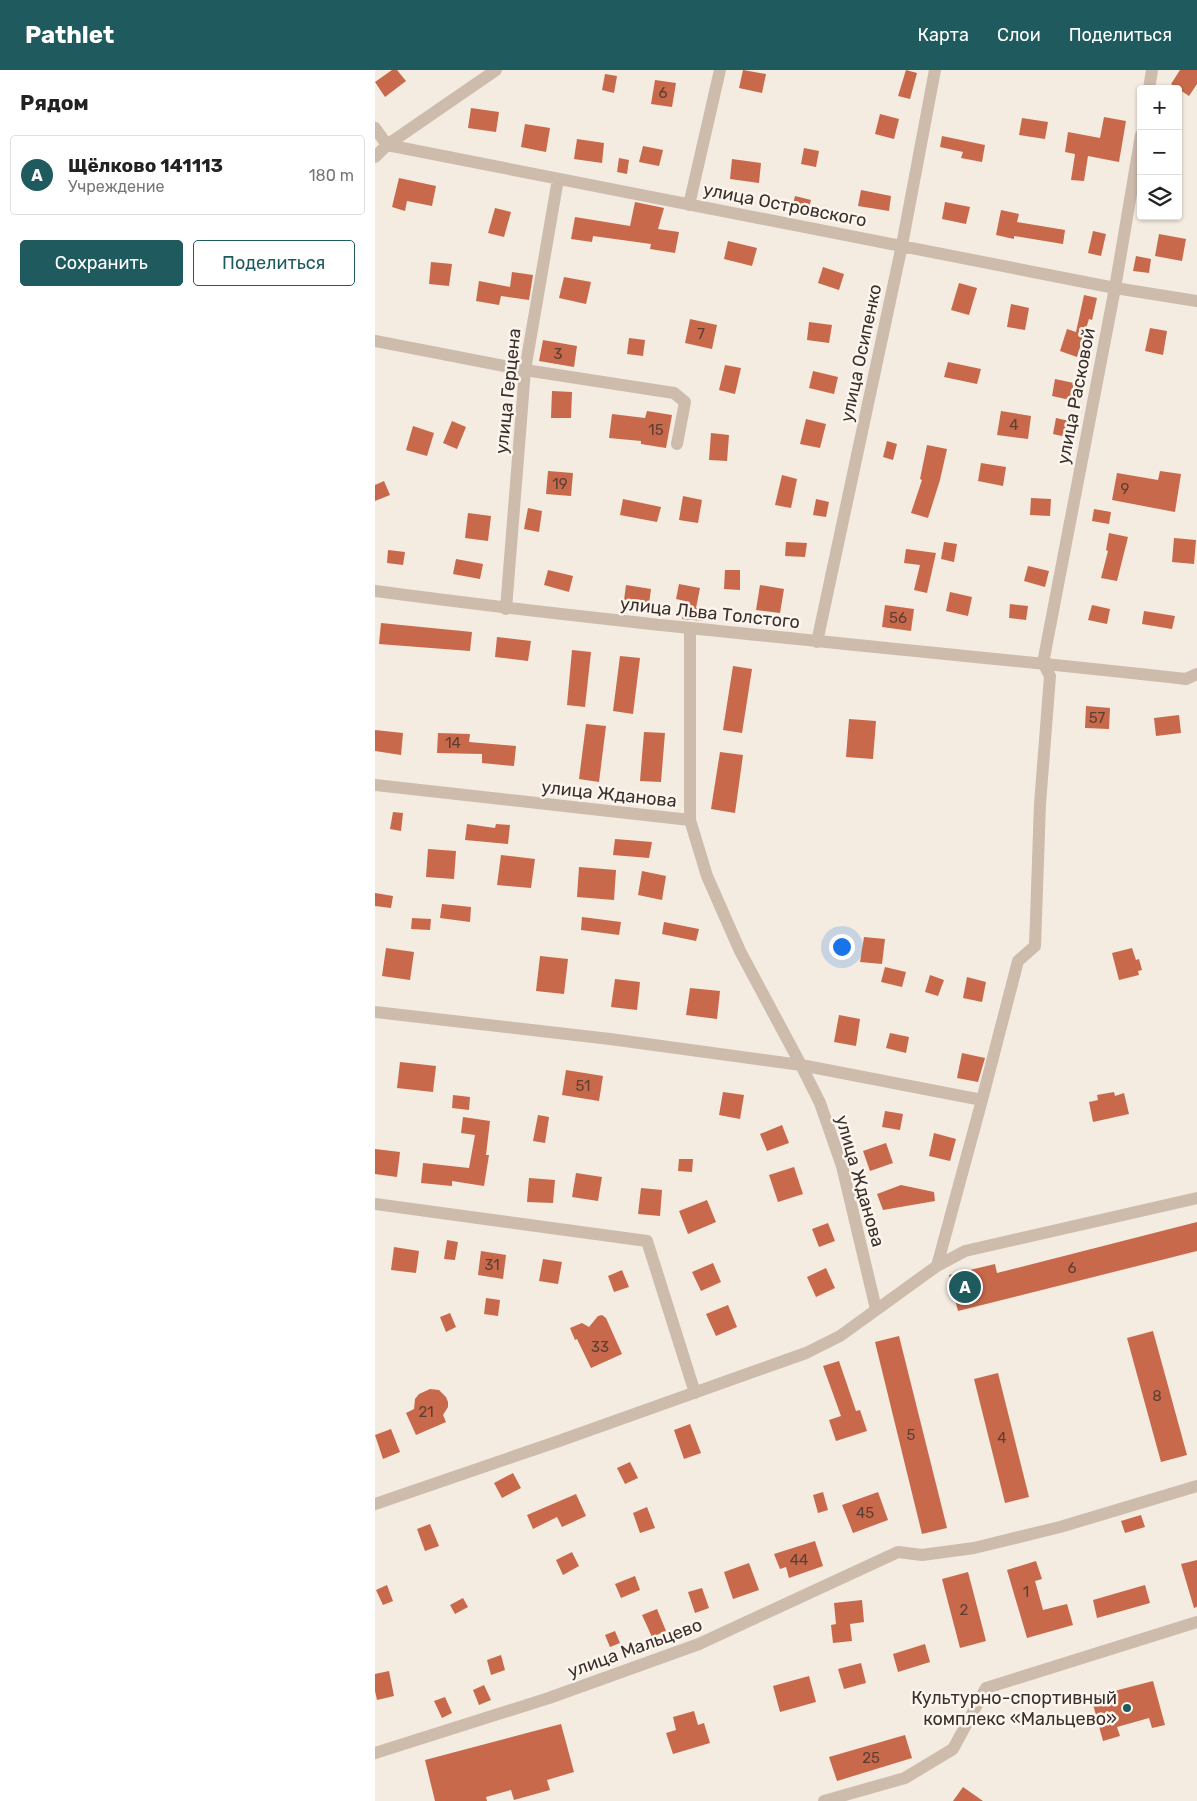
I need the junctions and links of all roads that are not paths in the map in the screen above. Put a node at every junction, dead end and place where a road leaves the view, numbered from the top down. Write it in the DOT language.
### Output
graph roads {
  1 [pos="495,70"];
  2 [pos="721,70"];
  3 [pos="935,70"];
  4 [pos="1152,70"];
  5 [pos="1150,85"];
  6 [pos="375,128"];
  7 [pos="387,145"];
  8 [pos="375,157"];
  9 [pos="1137,159"];
  10 [pos="559,180"];
  11 [pos="689,205"];
  12 [pos="902,245"];
  13 [pos="1115,288"];
  14 [pos="1197,301"];
  15 [pos="375,341"];
  16 [pos="525,370"];
  17 [pos="677,444"];
  18 [pos="375,591"];
  19 [pos="506,609"];
  20 [pos="690,628"];
  21 [pos="817,642"];
  22 [pos="1043,663"];
  23 [pos="1197,674"];
  24 [pos="375,786"];
  25 [pos="691,820"];
  26 [pos="375,1012"];
  27 [pos="801,1065"];
  28 [pos="983,1100"];
  29 [pos="1197,1198"];
  30 [pos="375,1204"];
  31 [pos="937,1266"];
  32 [pos="876,1309"];
  33 [pos="695,1393"];
  34 [pos="1197,1486"];
  35 [pos="375,1504"];
  36 [pos="1197,1622"];
  37 [pos="375,1753"];
  38 [pos="824,1801"];
  1 -- 7 [label="street"];
  2 -- 11 [label="street"];
  3 -- 12 [label="street, улица Осипенко"];
  4 -- 5 [label="street"];
  6 -- 7 [label="street"];
  7 -- 8 [label="street"];
  7 -- 10 [label="street, улица Островского"];
  9 -- 13 [label="street, улица Расковой"];
  10 -- 11 [label="street, улица Островского"];
  10 -- 16 [label="street, улица Герцена"];
  11 -- 12 [label="street, улица Островского"];
  12 -- 13 [label="street, улица Островского"];
  12 -- 21 [label="street, улица Осипенко"];
  13 -- 14 [label="street, улица Островского"];
  13 -- 22 [label="street, улица Расковой"];
  15 -- 16 [label="street"];
  16 -- 17 [label="street"];
  16 -- 19 [label="street, улица Герцена"];
  18 -- 19 [label="street, улица Льва Толстого"];
  19 -- 20 [label="street, улица Льва Толстого"];
  20 -- 21 [label="street, улица Льва Толстого"];
  20 -- 25 [label="street"];
  21 -- 22 [label="street, улица Льва Толстого"];
  22 -- 23 [label="street, улица Льва Толстого"];
  22 -- 28 [label="street"];
  24 -- 25 [label="street, улица Жданова"];
  25 -- 27 [label="street, улица Жданова"];
  26 -- 27 [label="street"];
  27 -- 28 [label="street"];
  27 -- 32 [label="street, улица Жданова"];
  28 -- 31 [label="street"];
  29 -- 31 [label="street"];
  30 -- 33 [label="street"];
  31 -- 32 [label="street"];
  32 -- 33 [label="street"];
  33 -- 35 [label="street"];
  34 -- 37 [label="street, улица Мальцево"];
  36 -- 38 [label="street"];
}
